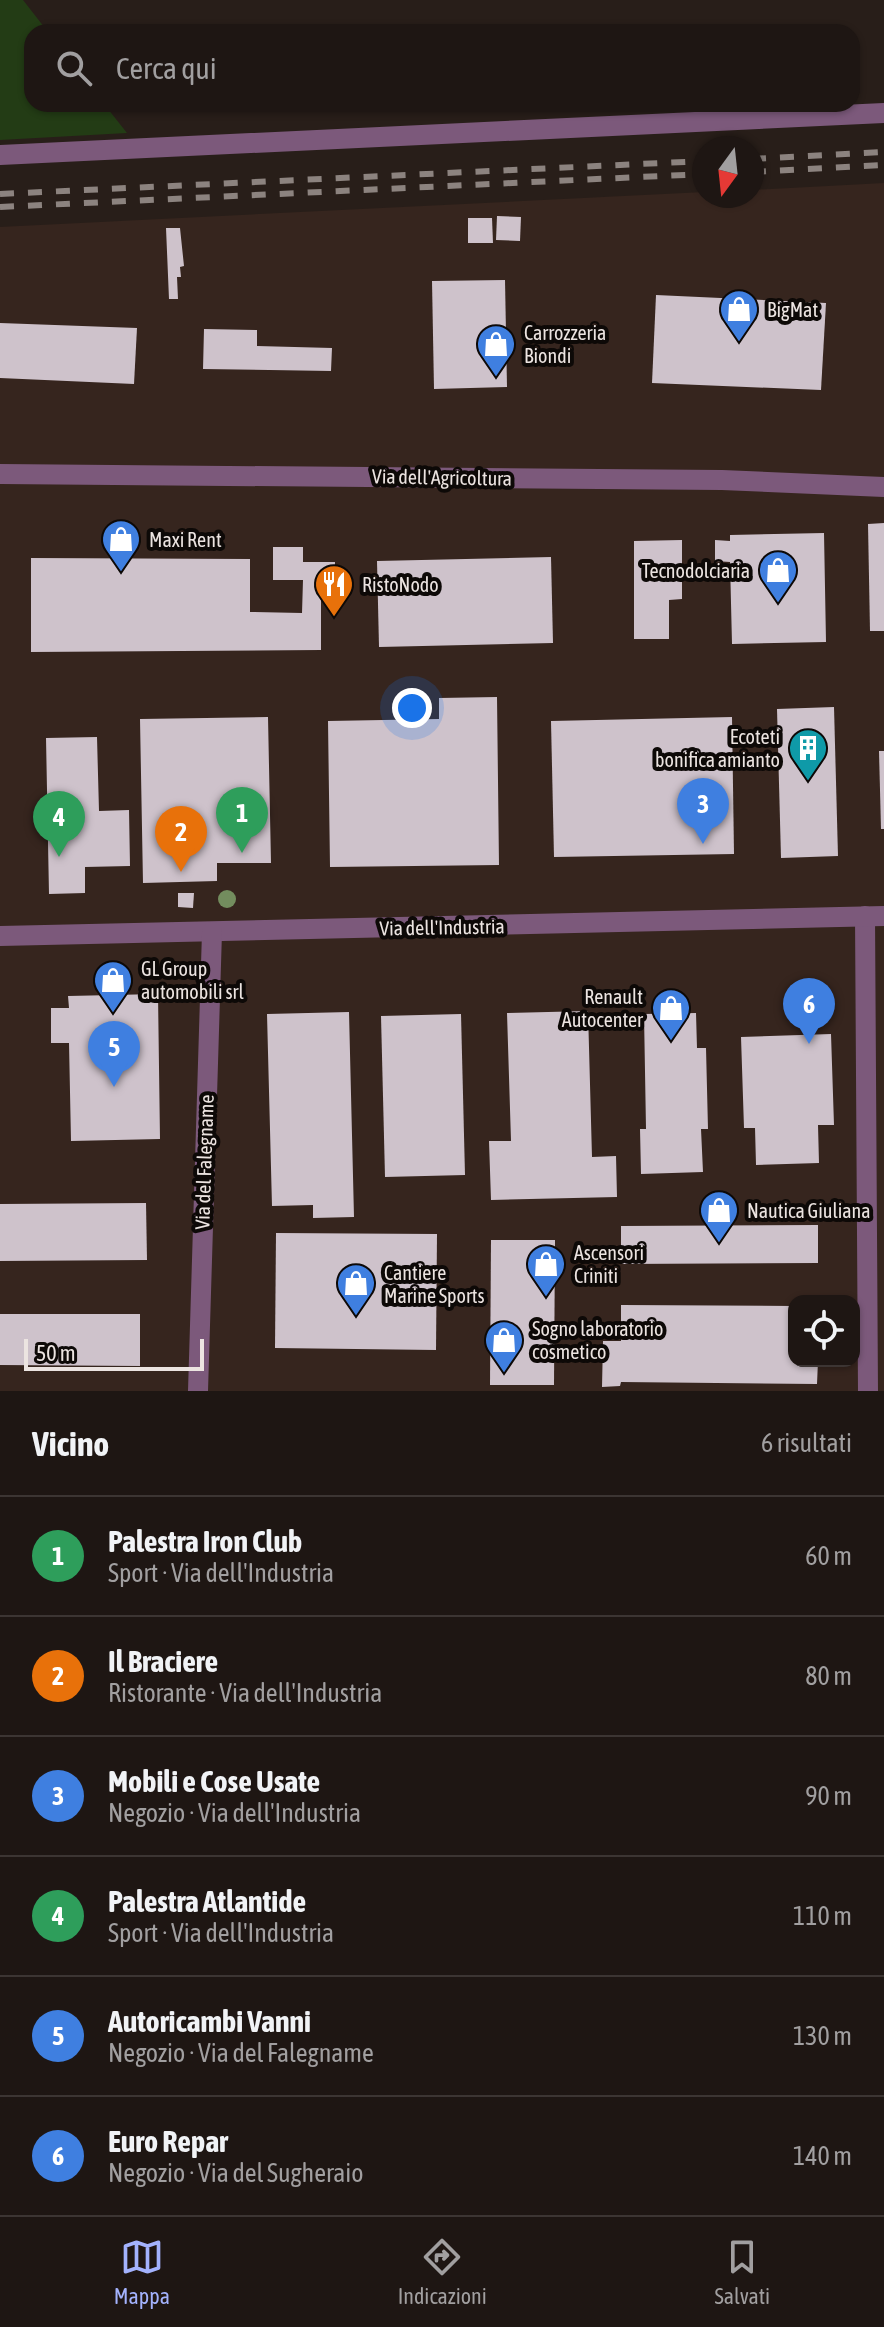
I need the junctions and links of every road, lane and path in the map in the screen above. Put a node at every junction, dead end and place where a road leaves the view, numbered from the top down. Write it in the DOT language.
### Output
graph roads {
  1 [pos="884,113"];
  2 [pos="0,155"];
  3 [pos="0,474"];
  4 [pos="884,487"];
  5 [pos="874,916"];
  6 [pos="212,932"];
  7 [pos="0,936"];
  8 [pos="876,1347"];
  9 [pos="198,1391"];
  10 [pos="868,1391"];
  1 -- 2 [label="street"];
  3 -- 4 [label="street, Via dell'Agricoltura"];
  5 -- 6 [label="street, Via dell'Industria"];
  5 -- 8 [label="street"];
  6 -- 7 [label="street, Via dell'Industria"];
  6 -- 9 [label="street, Via del Falegname"];
  8 -- 10 [label="street"];
}
